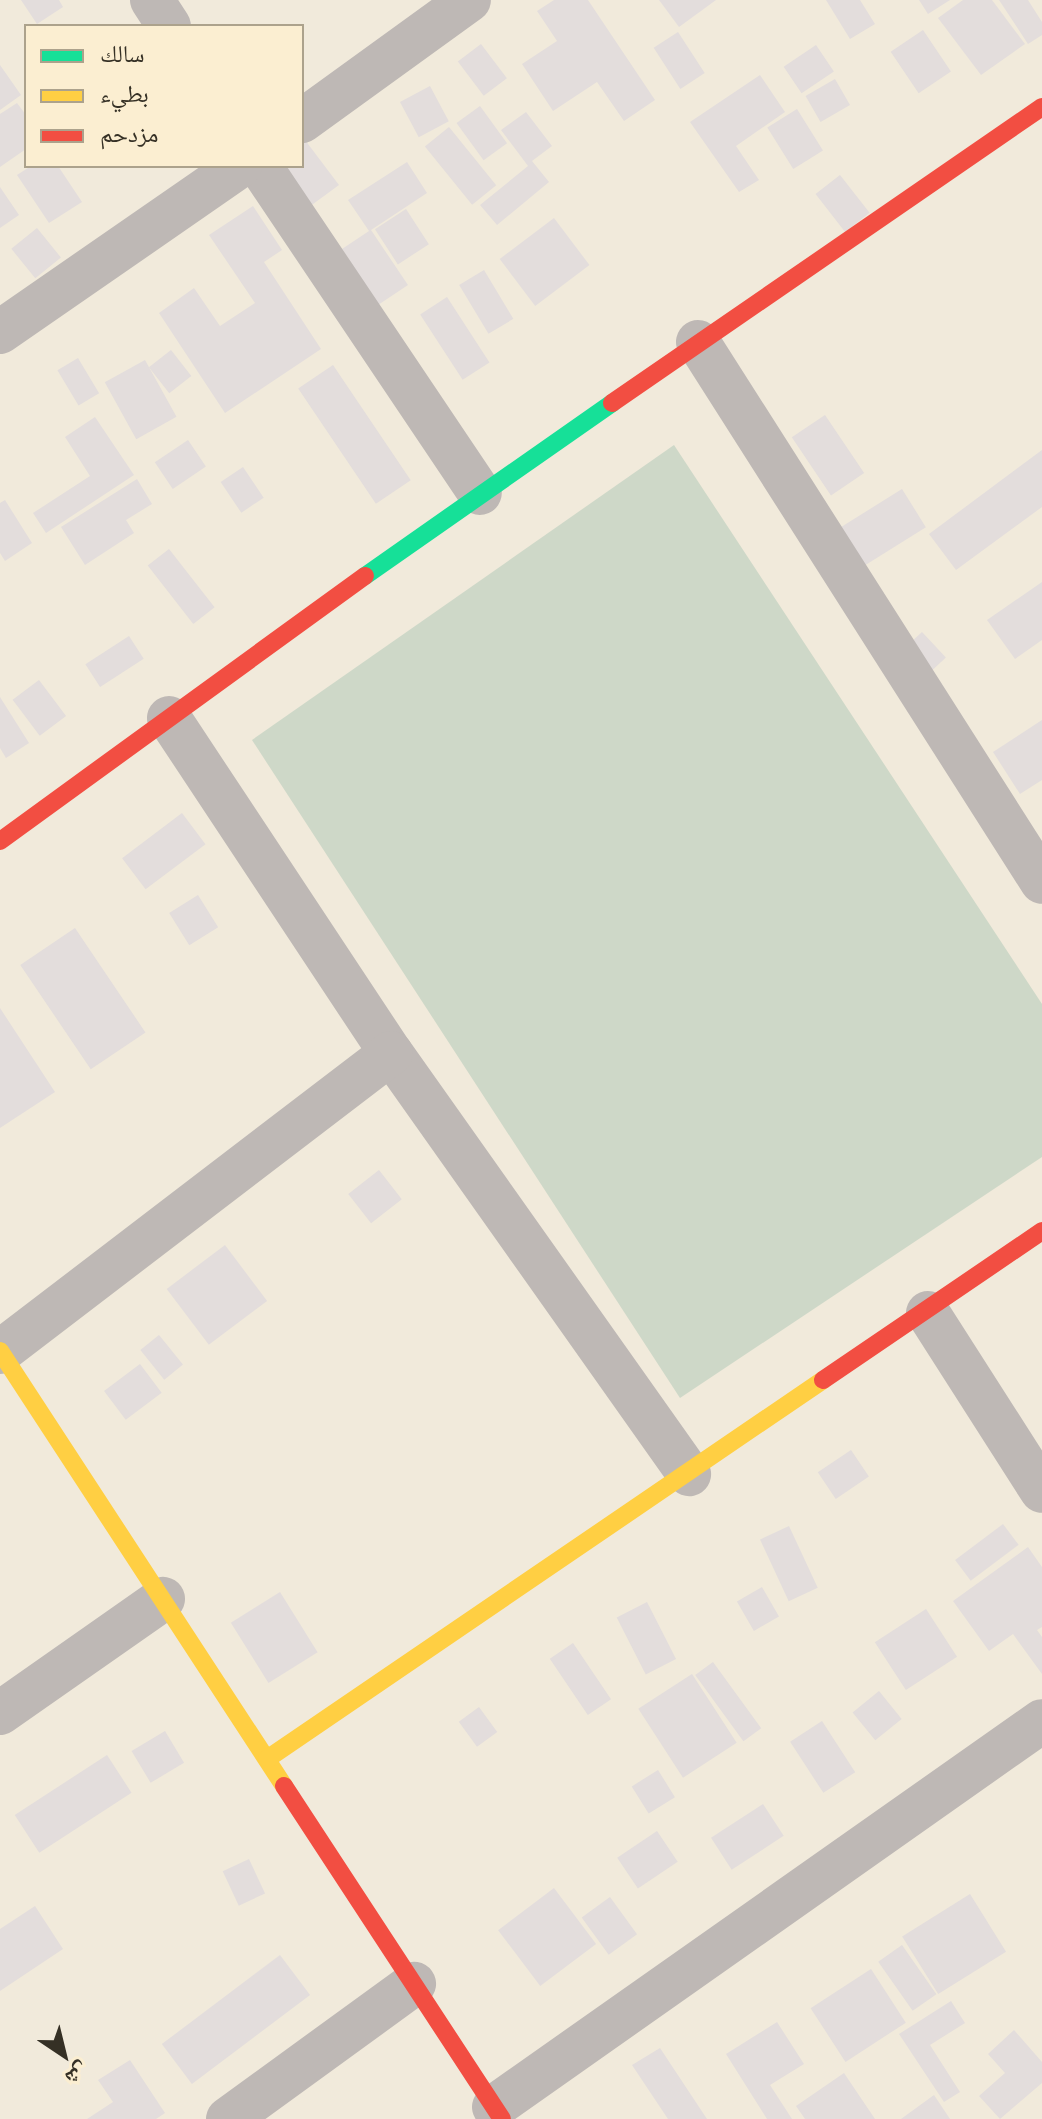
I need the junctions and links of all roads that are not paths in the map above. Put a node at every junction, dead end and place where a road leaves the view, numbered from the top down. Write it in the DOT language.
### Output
graph roads {
  1 [pos="152,0"];
  2 [pos="469,0"];
  3 [pos="168,24"];
  4 [pos="1042,107"];
  5 [pos="304,120"];
  6 [pos="237,168"];
  7 [pos="261,168"];
  8 [pos="0,332"];
  9 [pos="698,342"];
  10 [pos="480,493"];
  11 [pos="169,718"];
  12 [pos="0,841"];
  13 [pos="1042,882"];
  14 [pos="391,1053"];
  15 [pos="1042,1231"];
  16 [pos="928,1313"];
  17 [pos="0,1352"];
  18 [pos="689,1474"];
  19 [pos="1042,1491"];
  20 [pos="163,1599"];
  21 [pos="0,1713"];
  22 [pos="1042,1721"];
  23 [pos="267,1759"];
  24 [pos="414,1984"];
  25 [pos="498,2113"];
  26 [pos="228,2119"];
  1 -- 3 [label="street"];
  2 -- 5 [label="street"];
  4 -- 9 [label="street"];
  6 -- 8 [label="street"];
  7 -- 10 [label="street"];
  9 -- 10 [label="street"];
  9 -- 13 [label="street"];
  10 -- 11 [label="street"];
  11 -- 12 [label="street"];
  11 -- 14 [label="street"];
  14 -- 17 [label="street"];
  14 -- 18 [label="street"];
  15 -- 16 [label="street"];
  16 -- 18 [label="street"];
  16 -- 19 [label="street"];
  17 -- 20 [label="street"];
  18 -- 23 [label="street"];
  20 -- 21 [label="street"];
  20 -- 23 [label="street"];
  22 -- 25 [label="street"];
  23 -- 24 [label="street"];
  24 -- 25 [label="street"];
  24 -- 26 [label="street"];
}
